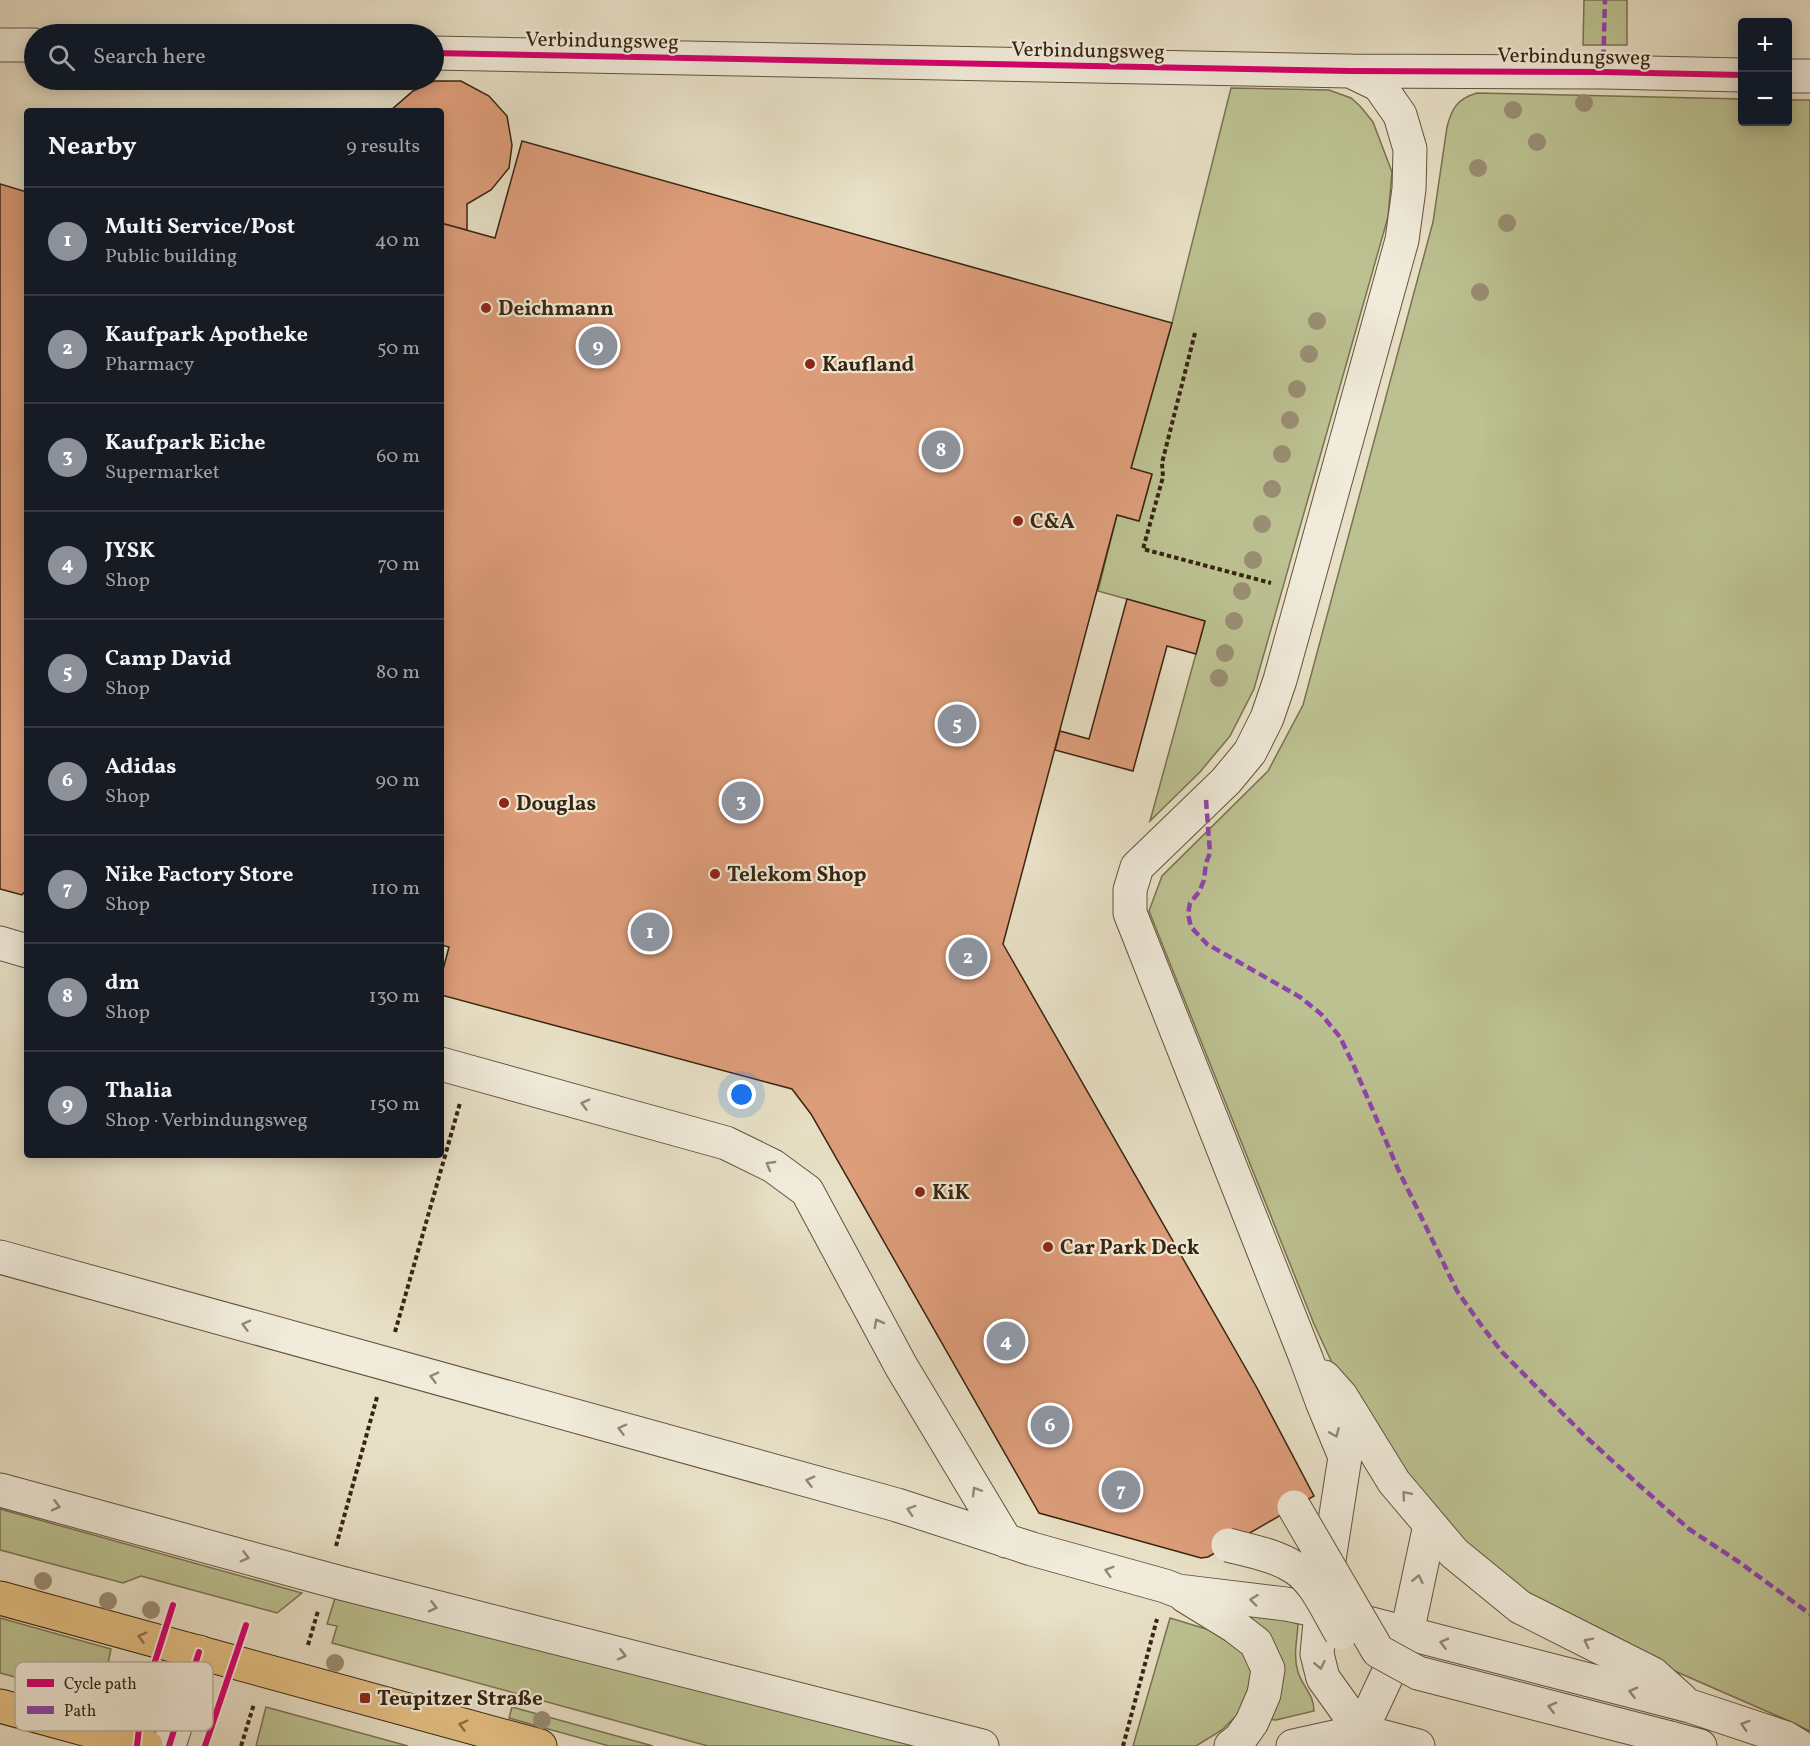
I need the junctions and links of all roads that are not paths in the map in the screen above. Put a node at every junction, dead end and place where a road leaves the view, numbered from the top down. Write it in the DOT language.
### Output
graph roads {
  1 [pos="0,45"];
  2 [pos="24,45"];
  3 [pos="444,53"];
  4 [pos="1350,70"];
  5 [pos="1738,75"];
  6 [pos="1792,76"];
  7 [pos="1810,76"];
  8 [pos="0,943"];
  9 [pos="24,950"];
  10 [pos="444,1065"];
  11 [pos="0,1257"];
  12 [pos="1306,1358"];
  13 [pos="0,1490"];
  14 [pos="1294,1507"];
  15 [pos="1430,1525"];
  16 [pos="1006,1541"];
  17 [pos="1228,1545"];
  18 [pos="1330,1557"];
  19 [pos="1171,1589"];
  20 [pos="0,1598"];
  21 [pos="1286,1604"];
  22 [pos="1321,1611"];
  23 [pos="1407,1633"];
  24 [pos="198,1652"];
  25 [pos="195,1662"];
  26 [pos="0,1706"];
  27 [pos="1690,1706"];
  28 [pos="15,1710"];
  29 [pos="91,1731"];
  30 [pos="174,1731"];
  31 [pos="1361,1731"];
  32 [pos="1685,1742"];
  33 [pos="146,1746"];
  34 [pos="169,1746"];
  35 [pos="540,1746"];
  36 [pos="982,1746"];
  37 [pos="1231,1746"];
  38 [pos="1293,1746"];
  39 [pos="1418,1746"];
  40 [pos="1614,1746"];
  41 [pos="1799,1746"];
  1 -- 2 [label="street"];
  3 -- 4 [label="street, Verbindungsweg"];
  4 -- 5 [label="street, Verbindungsweg"];
  4 -- 12 [label="street"];
  6 -- 7 [label="street"];
  8 -- 9 [label="street"];
  16 -- 10 [label="street, one-way"];
  16 -- 11 [label="street, one-way"];
  15 -- 12 [label="street, one-way"];
  12 -- 18 [label="street, one-way"];
  13 -- 36 [label="street, one-way"];
  32 -- 14 [label="street, one-way, bridge"];
  23 -- 15 [label="street, one-way"];
  27 -- 15 [label="street, one-way"];
  19 -- 16 [label="street, one-way"];
  17 -- 40 [label="street, bridge"];
  18 -- 21 [label="street"];
  18 -- 22 [label="street"];
  21 -- 19 [label="street, one-way"];
  19 -- 37 [label="street"];
  24 -- 20 [label="main road, one-way"];
  21 -- 22 [label="street"];
  22 -- 23 [label="street"];
  22 -- 31 [label="street, one-way"];
  27 -- 23 [label="street, one-way"];
  23 -- 31 [label="street"];
  24 -- 25 [label="street"];
  35 -- 24 [label="main road, one-way"];
  26 -- 28 [label="main road"];
  41 -- 27 [label="street, one-way"];
  29 -- 33 [label="main road"];
  30 -- 34 [label="street"];
  31 -- 38 [label="street"];
  31 -- 39 [label="street"];
}
